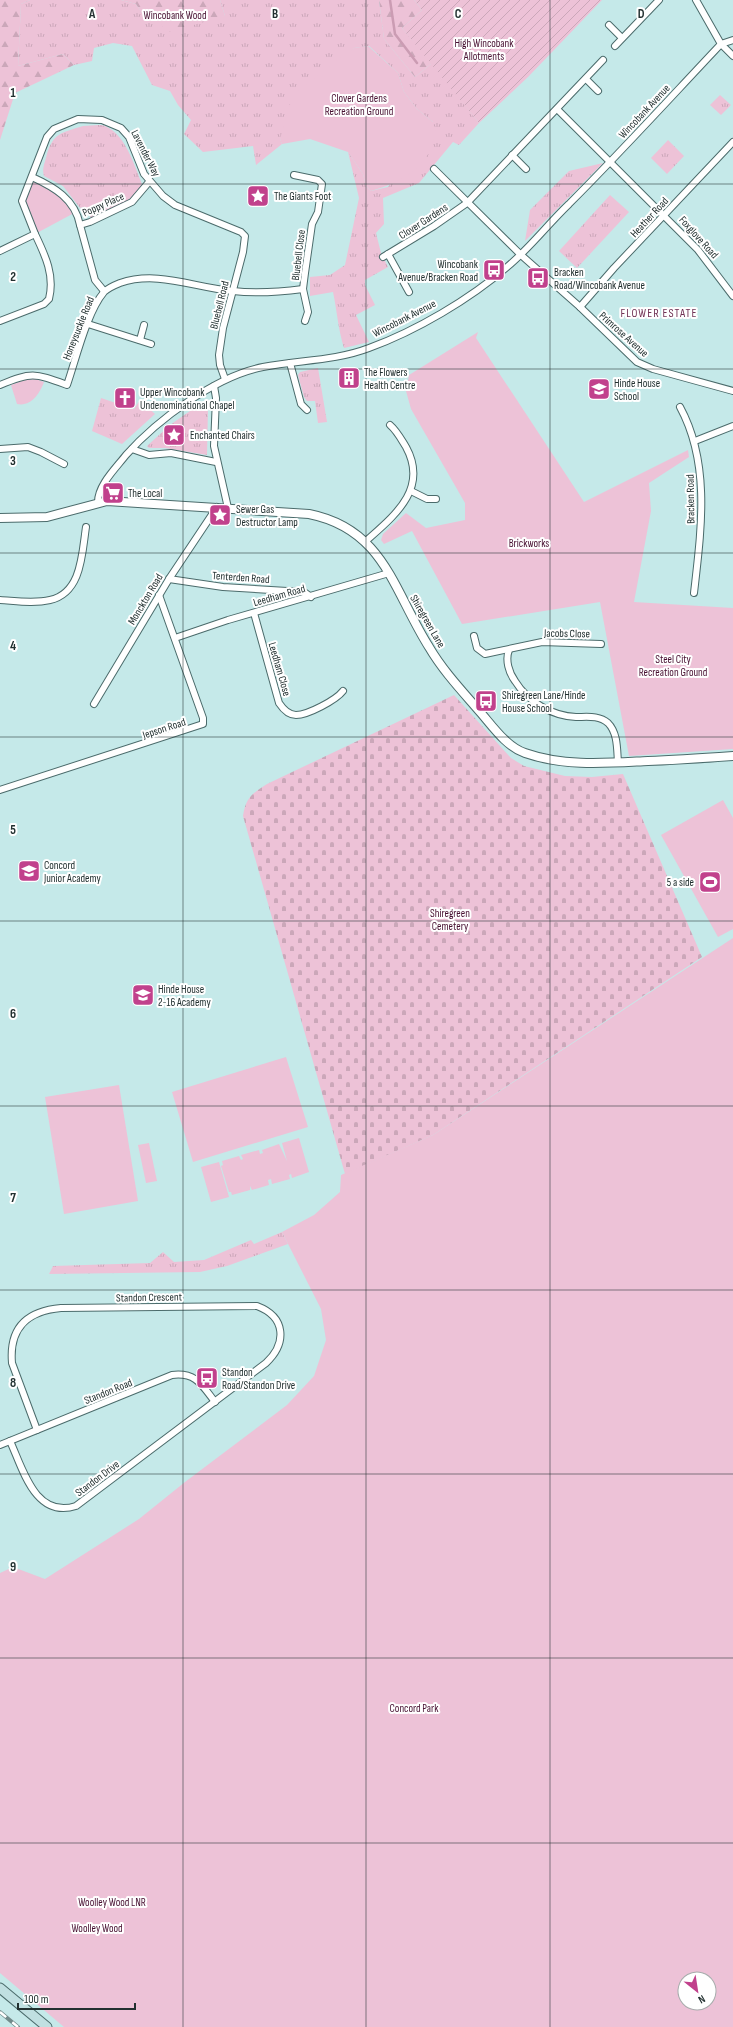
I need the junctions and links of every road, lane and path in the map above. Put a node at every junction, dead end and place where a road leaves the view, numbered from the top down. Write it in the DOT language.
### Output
graph roads {
  1 [pos="659,0"];
  2 [pos="696,0"];
  3 [pos="609,25"];
  4 [pos="622,38"];
  5 [pos="733,40"];
  6 [pos="721,44"];
  7 [pos="615,46"];
  8 [pos="733,56"];
  9 [pos="603,60"];
  10 [pos="586,79"];
  11 [pos="598,91"];
  12 [pos="557,109"];
  13 [pos="733,142"];
  14 [pos="512,155"];
  15 [pos="611,162"];
  16 [pos="526,169"];
  17 [pos="434,170"];
  18 [pos="294,175"];
  19 [pos="32,177"];
  20 [pos="149,182"];
  21 [pos="467,203"];
  22 [pos="665,214"];
  23 [pos="80,225"];
  24 [pos="35,234"];
  25 [pos="245,236"];
  26 [pos="0,251"];
  27 [pos="521,255"];
  28 [pos="730,285"];
  29 [pos="303,289"];
  30 [pos="104,291"];
  31 [pos="232,291"];
  32 [pos="409,292"];
  33 [pos="733,296"];
  34 [pos="580,307"];
  35 [pos="0,321"];
  36 [pos="305,321"];
  37 [pos="88,324"];
  38 [pos="144,325"];
  39 [pos="140,340"];
  40 [pos="151,344"];
  41 [pos="290,363"];
  42 [pos="225,380"];
  43 [pos="0,385"];
  44 [pos="214,386"];
  45 [pos="733,391"];
  46 [pos="680,407"];
  47 [pos="307,410"];
  48 [pos="390,425"];
  49 [pos="733,426"];
  50 [pos="695,441"];
  51 [pos="0,449"];
  52 [pos="132,449"];
  53 [pos="216,462"];
  54 [pos="64,464"];
  55 [pos="411,491"];
  56 [pos="436,499"];
  57 [pos="98,502"];
  58 [pos="217,507"];
  59 [pos="228,508"];
  60 [pos="0,518"];
  61 [pos="86,527"];
  62 [pos="366,541"];
  63 [pos="389,573"];
  64 [pos="169,579"];
  65 [pos="694,593"];
  66 [pos="159,595"];
  67 [pos="311,596"];
  68 [pos="0,600"];
  69 [pos="254,613"];
  70 [pos="474,636"];
  71 [pos="175,638"];
  72 [pos="601,644"];
  73 [pos="509,650"];
  74 [pos="343,691"];
  75 [pos="94,704"];
  76 [pos="733,756"];
  77 [pos="618,763"];
  78 [pos="0,790"];
  79 [pos="215,1402"];
  80 [pos="37,1430"];
  81 [pos="10,1441"];
  82 [pos="0,1445"];
  83 [pos="0,1988"];
  84 [pos="47,2027"];
  1 -- 4 [label="street"];
  2 -- 6 [label="street"];
  3 -- 4 [label="street"];
  4 -- 7 [label="street"];
  5 -- 6 [label="street"];
  6 -- 8 [label="street"];
  6 -- 15 [label="street, Wincobank Avenue"];
  9 -- 10 [label="street, Clover Gardens"];
  10 -- 11 [label="street"];
  10 -- 12 [label="street, Clover Gardens"];
  12 -- 14 [label="street, Clover Gardens"];
  12 -- 15 [label="street"];
  13 -- 22 [label="street, Heather Road"];
  14 -- 16 [label="street"];
  14 -- 21 [label="street, Clover Gardens"];
  15 -- 22 [label="street, Foxglove Road"];
  15 -- 27 [label="street, Wincobank Avenue"];
  17 -- 21 [label="street, Clover Gardens"];
  18 -- 29 [label="street, Bluebell Close"];
  19 -- 20 [label="street, Lavender Way"];
  19 -- 23 [label="street, Poppy Place"];
  19 -- 24 [label="street, Lavender Way"];
  20 -- 23 [label="street, Poppy Place"];
  20 -- 25 [label="street, Lavender Way"];
  21 -- 27 [label="street, Clover Gardens"];
  21 -- 32 [label="street, Clover Gardens"];
  22 -- 28 [label="street, Foxglove Road"];
  22 -- 34 [label="street, Heather Road"];
  23 -- 30 [label="street, Poppy Place"];
  24 -- 26 [label="street"];
  24 -- 35 [label="street, Lavender Way"];
  25 -- 31 [label="street, Bluebell Road"];
  27 -- 34 [label="street, Primrose Avenue"];
  27 -- 41 [label="street, Wincobank Avenue"];
  28 -- 33 [label="street, Foxglove Road"];
  29 -- 31 [label="street, Bluebell Close"];
  29 -- 36 [label="street, Bluebell Close"];
  30 -- 31 [label="street, Honeysuckle Road"];
  30 -- 37 [label="street, Honeysuckle Road"];
  31 -- 42 [label="street, Bluebell Road"];
  34 -- 45 [label="street, Primrose Avenue"];
  37 -- 39 [label="street"];
  37 -- 43 [label="street, Honeysuckle Road"];
  38 -- 39 [label="street"];
  39 -- 40 [label="street"];
  41 -- 42 [label="street, Wincobank Avenue"];
  41 -- 47 [label="street"];
  42 -- 44 [label="street, Wincobank Avenue"];
  44 -- 52 [label="street, Wincobank Avenue"];
  44 -- 53 [label="street"];
  46 -- 50 [label="street, Bracken Road"];
  48 -- 55 [label="street"];
  49 -- 50 [label="street"];
  50 -- 65 [label="street, Bracken Road"];
  51 -- 54 [label="street"];
  52 -- 53 [label="street"];
  52 -- 57 [label="street, Wincobank Avenue"];
  53 -- 59 [label="street"];
  55 -- 56 [label="street"];
  55 -- 62 [label="street"];
  57 -- 58 [label="street, Shiregreen Lane"];
  57 -- 60 [label="street"];
  58 -- 59 [label="street, Shiregreen Lane"];
  58 -- 64 [label="street, Monckton Road"];
  59 -- 62 [label="street, Shiregreen Lane"];
  61 -- 68 [label="street"];
  62 -- 63 [label="street, Shiregreen Lane"];
  63 -- 67 [label="street, Leedham Road"];
  63 -- 77 [label="street, Shiregreen Lane"];
  64 -- 66 [label="street, Monckton Road"];
  64 -- 67 [label="street, Tenterden Road"];
  66 -- 71 [label="street, Jepson Road"];
  66 -- 75 [label="street, Monckton Road"];
  67 -- 69 [label="street, Leedham Road"];
  69 -- 71 [label="street, Leedham Road"];
  69 -- 74 [label="street, Leedham Close"];
  70 -- 73 [label="street, Jacobs Close"];
  71 -- 78 [label="street, Jepson Road"];
  72 -- 73 [label="street, Jacobs Close"];
  73 -- 77 [label="street"];
  76 -- 77 [label="street, Shiregreen Lane"];
  79 -- 80 [label="street, Standon Road"];
  79 -- 80 [label="street, Standon Crescent"];
  79 -- 81 [label="street, Standon Drive"];
  80 -- 81 [label="street, Standon Road"];
  81 -- 82 [label="street, Standon Road"];
  83 -- 84 [label="main road"];
}
